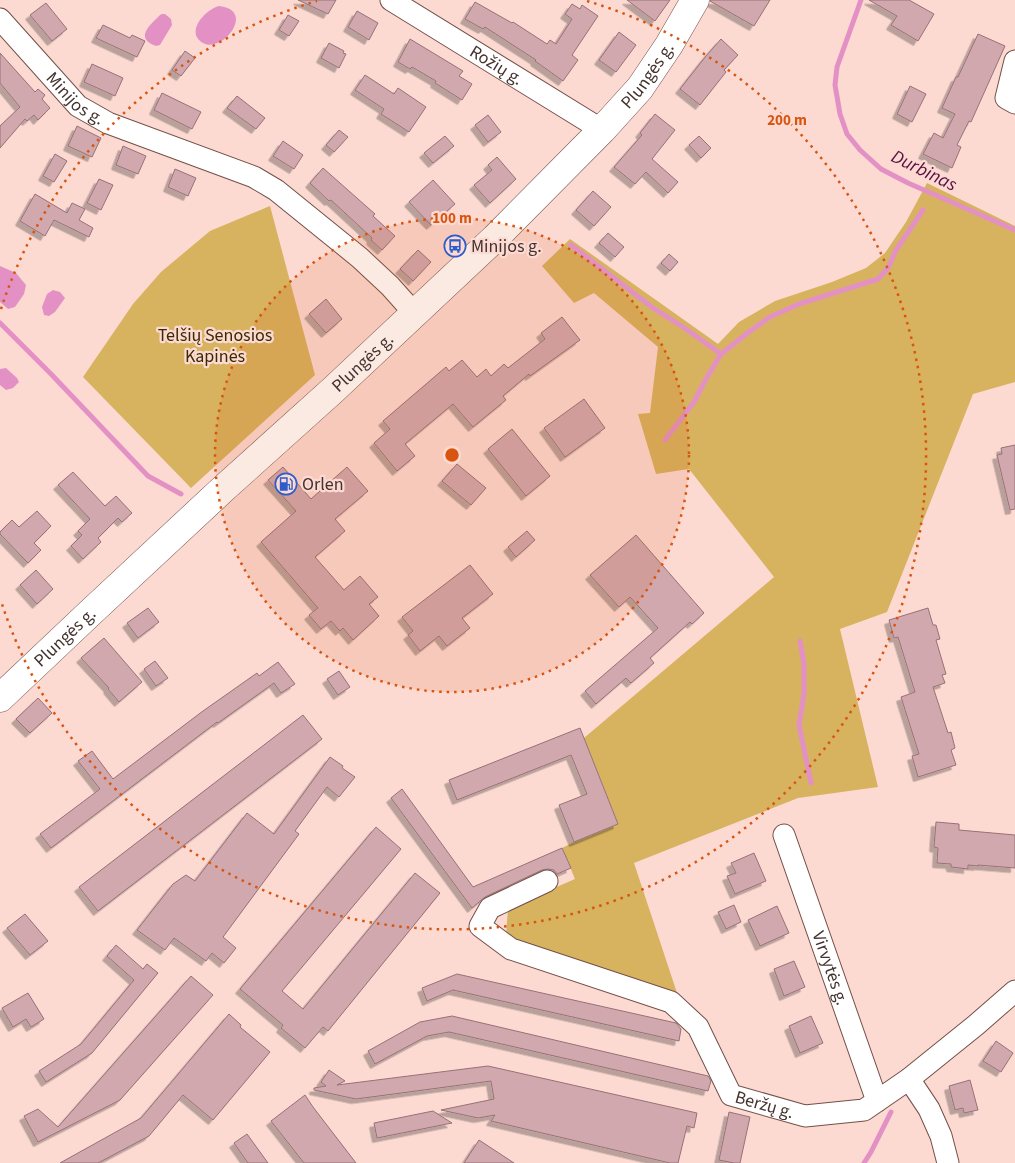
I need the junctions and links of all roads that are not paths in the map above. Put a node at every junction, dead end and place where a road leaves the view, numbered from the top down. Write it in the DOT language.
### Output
graph roads {
  1 [pos="391,0"];
  2 [pos="695,0"];
  3 [pos="0,19"];
  4 [pos="1015,61"];
  5 [pos="1015,103"];
  6 [pos="602,130"];
  7 [pos="415,314"];
  8 [pos="0,698"];
  9 [pos="784,835"];
  10 [pos="547,881"];
  11 [pos="1015,991"];
  12 [pos="910,1079"];
  13 [pos="877,1101"];
  14 [pos="948,1163"];
  1 -- 6 [label="street, Rožių g."];
  2 -- 6 [label="main road, Plungės g."];
  3 -- 7 [label="street, Minijos g."];
  4 -- 5 [label="street"];
  6 -- 7 [label="main road, Plungės g."];
  7 -- 8 [label="main road, Plungės g."];
  9 -- 13 [label="street, Virvytės g."];
  10 -- 13 [label="street, Beržų g."];
  11 -- 12 [label="street, Beržų g."];
  12 -- 13 [label="street, Beržų g."];
  12 -- 14 [label="street"];
}
